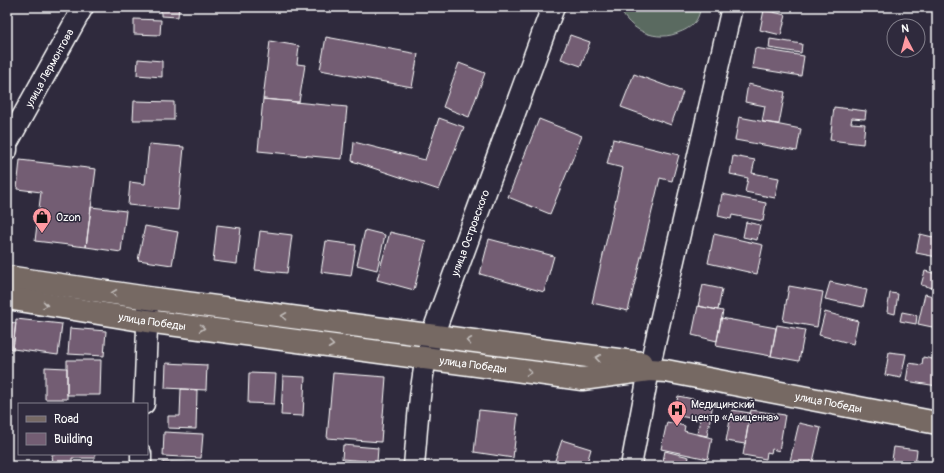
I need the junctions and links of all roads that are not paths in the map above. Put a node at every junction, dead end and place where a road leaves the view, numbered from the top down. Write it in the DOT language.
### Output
graph roads {
  1 [pos="83,7"];
  2 [pos="553,7"];
  3 [pos="732,7"];
  4 [pos="7,150"];
  5 [pos="7,277"];
  6 [pos="7,298"];
  7 [pos="148,298"];
  8 [pos="147,321"];
  9 [pos="432,336"];
  10 [pos="425,357"];
  11 [pos="650,367"];
  12 [pos="144,403"];
  13 [pos="937,419"];
  14 [pos="937,423"];
  15 [pos="141,455"];
  16 [pos="141,466"];
  17 [pos="414,466"];
  18 [pos="631,466"];
  1 -- 4 [label="street, улица Лермонтова"];
  2 -- 9 [label="street, улица Островского"];
  3 -- 11 [label="street"];
  7 -- 5 [label="main road, улица Победы, one-way"];
  6 -- 8 [label="main road, улица Победы, one-way"];
  7 -- 8 [label="street"];
  9 -- 7 [label="main road, улица Победы, one-way"];
  8 -- 10 [label="main road, улица Победы, one-way"];
  8 -- 12 [label="street"];
  9 -- 10 [label="street, улица Островского"];
  11 -- 9 [label="main road, улица Победы, one-way"];
  10 -- 11 [label="main road, улица Победы, one-way"];
  10 -- 17 [label="street, улица Островского"];
  11 -- 13 [label="main road, улица Победы"];
  11 -- 14 [label="main road, улица Победы"];
  11 -- 18 [label="street"];
  15 -- 16 [label="street"];
}
